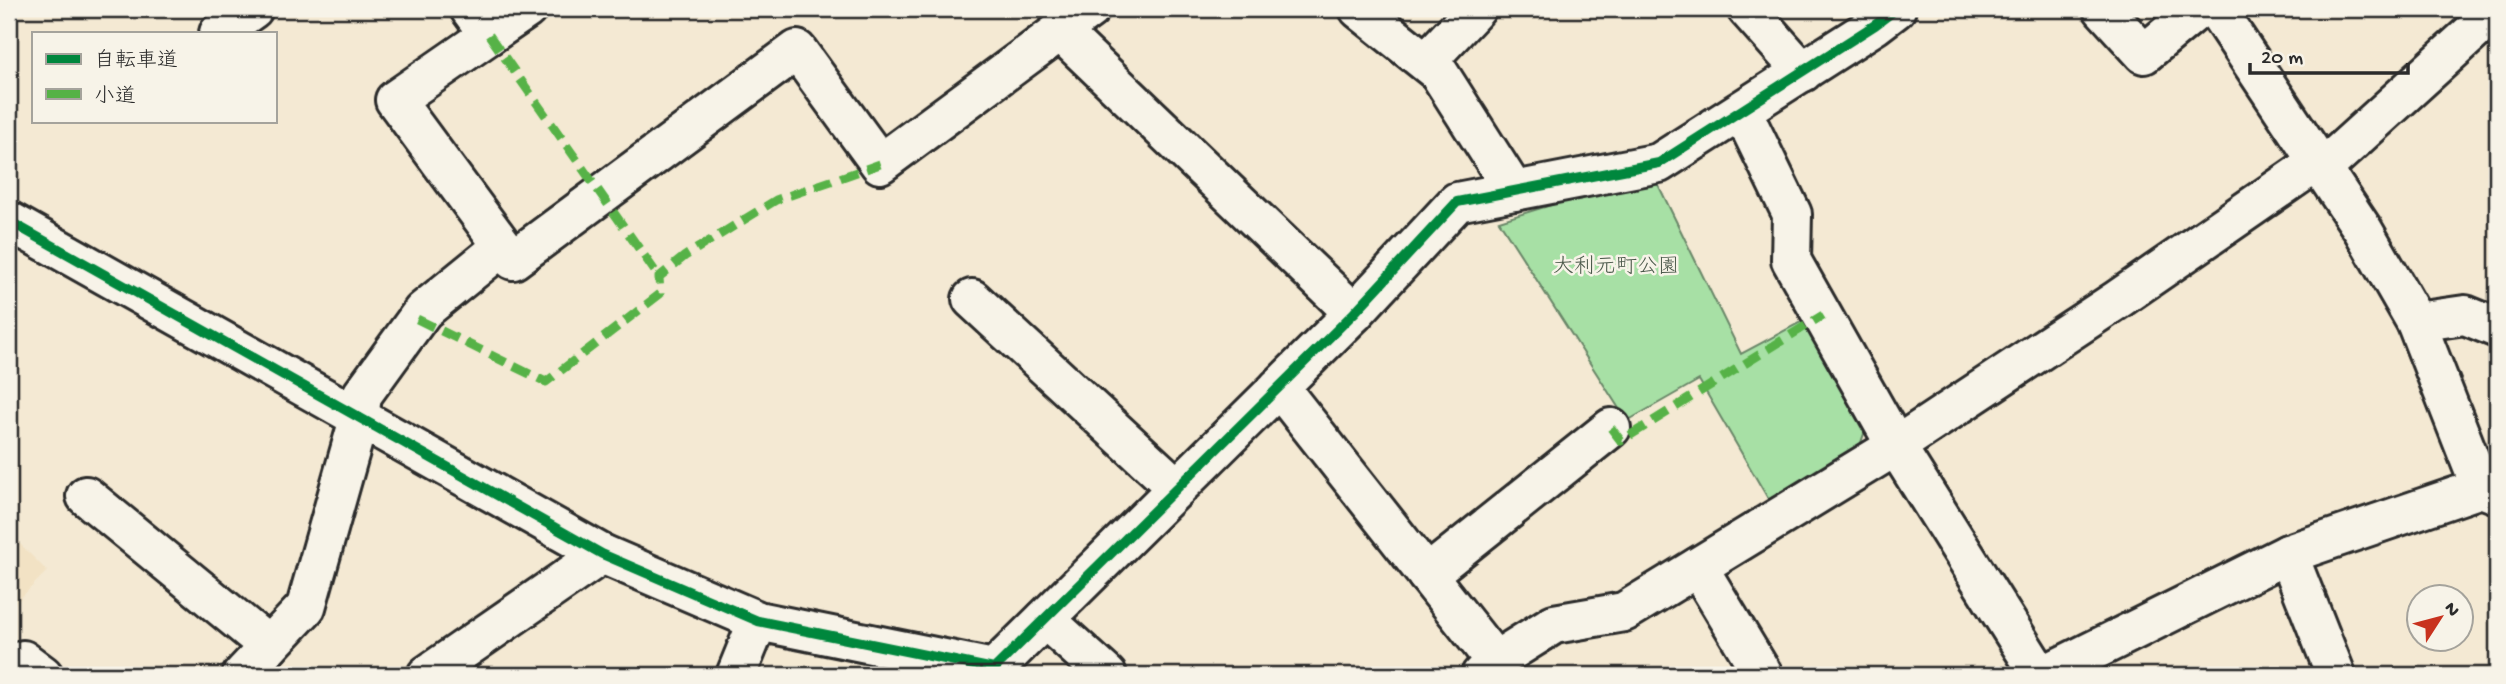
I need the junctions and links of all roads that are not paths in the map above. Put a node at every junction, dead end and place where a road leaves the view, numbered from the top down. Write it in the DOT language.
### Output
graph roads {
  1 [pos="253,9"];
  2 [pos="527,9"];
  3 [pos="1090,9"];
  4 [pos="1359,9"];
  5 [pos="1476,9"];
  6 [pos="1747,9"];
  7 [pos="1896,9"];
  8 [pos="2102,9"];
  9 [pos="2199,9"];
  10 [pos="2216,9"];
  11 [pos="2497,10"];
  12 [pos="480,22"];
  13 [pos="1060,31"];
  14 [pos="220,32"];
  15 [pos="1426,62"];
  16 [pos="1803,72"];
  17 [pos="1742,111"];
  18 [pos="2320,165"];
  19 [pos="1514,191"];
  20 [pos="9,221"];
  21 [pos="503,246"];
  22 [pos="972,299"];
  23 [pos="1354,313"];
  24 [pos="2416,322"];
  25 [pos="2497,328"];
  26 [pos="1279,387"];
  27 [pos="359,419"];
  28 [pos="1611,428"];
  29 [pos="1896,446"];
  30 [pos="1177,488"];
  31 [pos="2489,491"];
  32 [pos="86,496"];
  33 [pos="602,554"];
  34 [pos="2288,554"];
  35 [pos="1698,567"];
  36 [pos="1427,575"];
  37 [pos="1045,619"];
  38 [pos="758,621"];
  39 [pos="269,646"];
  40 [pos="1488,668"];
  41 [pos="973,670"];
  42 [pos="243,675"];
  43 [pos="426,675"];
  44 [pos="736,675"];
  45 [pos="1107,675"];
  46 [pos="1763,675"];
  47 [pos="2042,675"];
  48 [pos="2336,675"];
  1 -- 14 [label="street"];
  2 -- 12 [label="street"];
  3 -- 13 [label="street"];
  4 -- 15 [label="street"];
  5 -- 15 [label="street"];
  6 -- 16 [label="street"];
  7 -- 16 [label="street"];
  8 -- 9 [label="street"];
  10 -- 18 [label="street"];
  11 -- 18 [label="street"];
  12 -- 21 [label="street"];
  13 -- 21 [label="street"];
  13 -- 23 [label="street"];
  15 -- 19 [label="street"];
  16 -- 17 [label="street"];
  17 -- 19 [label="street"];
  17 -- 29 [label="street"];
  18 -- 24 [label="street"];
  18 -- 29 [label="street"];
  19 -- 23 [label="street"];
  20 -- 27 [label="street"];
  21 -- 27 [label="street"];
  22 -- 30 [label="street"];
  23 -- 26 [label="street"];
  24 -- 25 [label="street"];
  24 -- 31 [label="street"];
  26 -- 30 [label="street"];
  26 -- 36 [label="street"];
  27 -- 33 [label="street"];
  27 -- 39 [label="street"];
  28 -- 36 [label="street"];
  29 -- 35 [label="street"];
  29 -- 47 [label="street"];
  30 -- 37 [label="street"];
  31 -- 34 [label="street"];
  32 -- 39 [label="street"];
  33 -- 38 [label="street"];
  33 -- 43 [label="street"];
  34 -- 47 [label="street"];
  34 -- 48 [label="street"];
  35 -- 40 [label="street"];
  35 -- 46 [label="street"];
  36 -- 40 [label="street"];
  37 -- 41 [label="street"];
  37 -- 45 [label="street"];
  38 -- 41 [label="street"];
  38 -- 44 [label="street"];
  39 -- 42 [label="street"];
}
